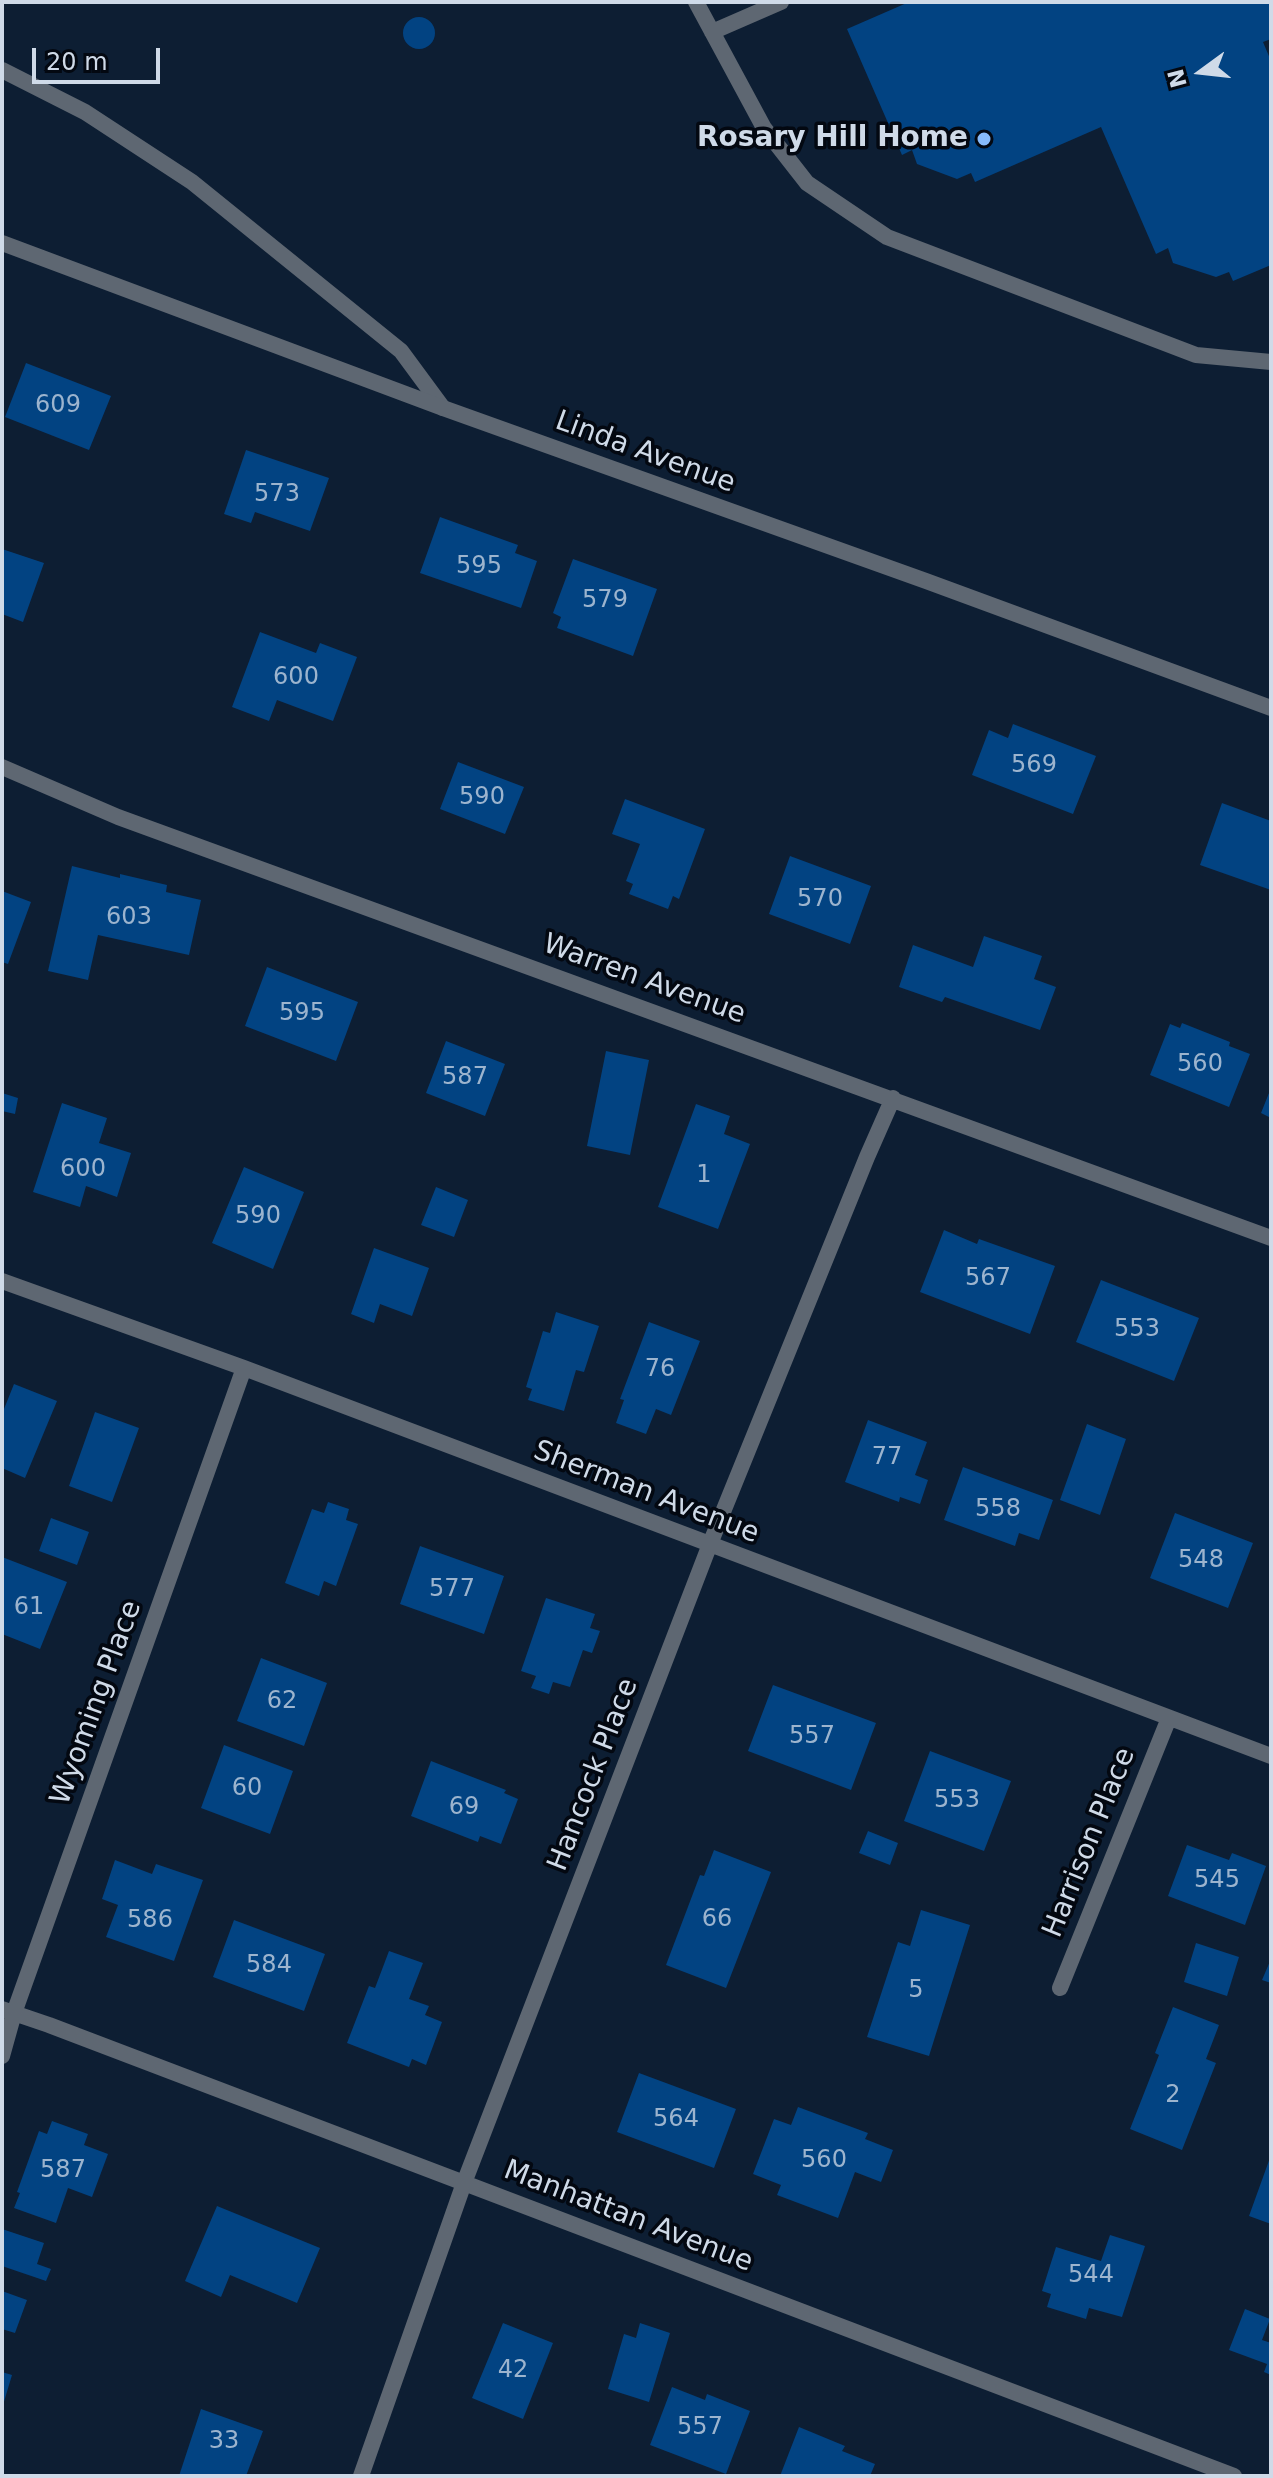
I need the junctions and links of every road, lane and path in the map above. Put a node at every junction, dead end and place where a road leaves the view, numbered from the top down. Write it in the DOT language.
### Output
graph roads {
  1 [pos="696,2"];
  2 [pos="781,2"];
  3 [pos="712,32"];
  4 [pos="2,70"];
  5 [pos="2,243"];
  6 [pos="1271,362"];
  7 [pos="443,408"];
  8 [pos="1271,708"];
  9 [pos="2,767"];
  10 [pos="893,1098"];
  11 [pos="1271,1238"];
  12 [pos="2,1281"];
  13 [pos="244,1368"];
  14 [pos="710,1544"];
  15 [pos="1169,1718"];
  16 [pos="1271,1756"];
  17 [pos="1060,1988"];
  18 [pos="8,2011"];
  19 [pos="2,2056"];
  20 [pos="464,2183"];
  21 [pos="361,2476"];
  22 [pos="1234,2476"];
  1 -- 3 [label="street"];
  2 -- 3 [label="street"];
  3 -- 6 [label="street"];
  4 -- 7 [label="street"];
  5 -- 7 [label="street, Linda Avenue"];
  7 -- 8 [label="street, Linda Avenue"];
  9 -- 10 [label="street, Warren Avenue"];
  10 -- 11 [label="street, Warren Avenue"];
  10 -- 14 [label="street, Hancock Place"];
  12 -- 13 [label="street, Sherman Avenue"];
  13 -- 14 [label="street, Sherman Avenue"];
  13 -- 18 [label="street, Wyoming Place"];
  14 -- 15 [label="street, Sherman Avenue"];
  14 -- 20 [label="street, Hancock Place"];
  15 -- 16 [label="street, Sherman Avenue"];
  15 -- 17 [label="street, Harrison Place"];
  18 -- 19 [label="street, Wyoming Place"];
  18 -- 20 [label="street, Manhattan Avenue"];
  20 -- 21 [label="street, Hancock Place"];
  20 -- 22 [label="street, Manhattan Avenue"];
}
